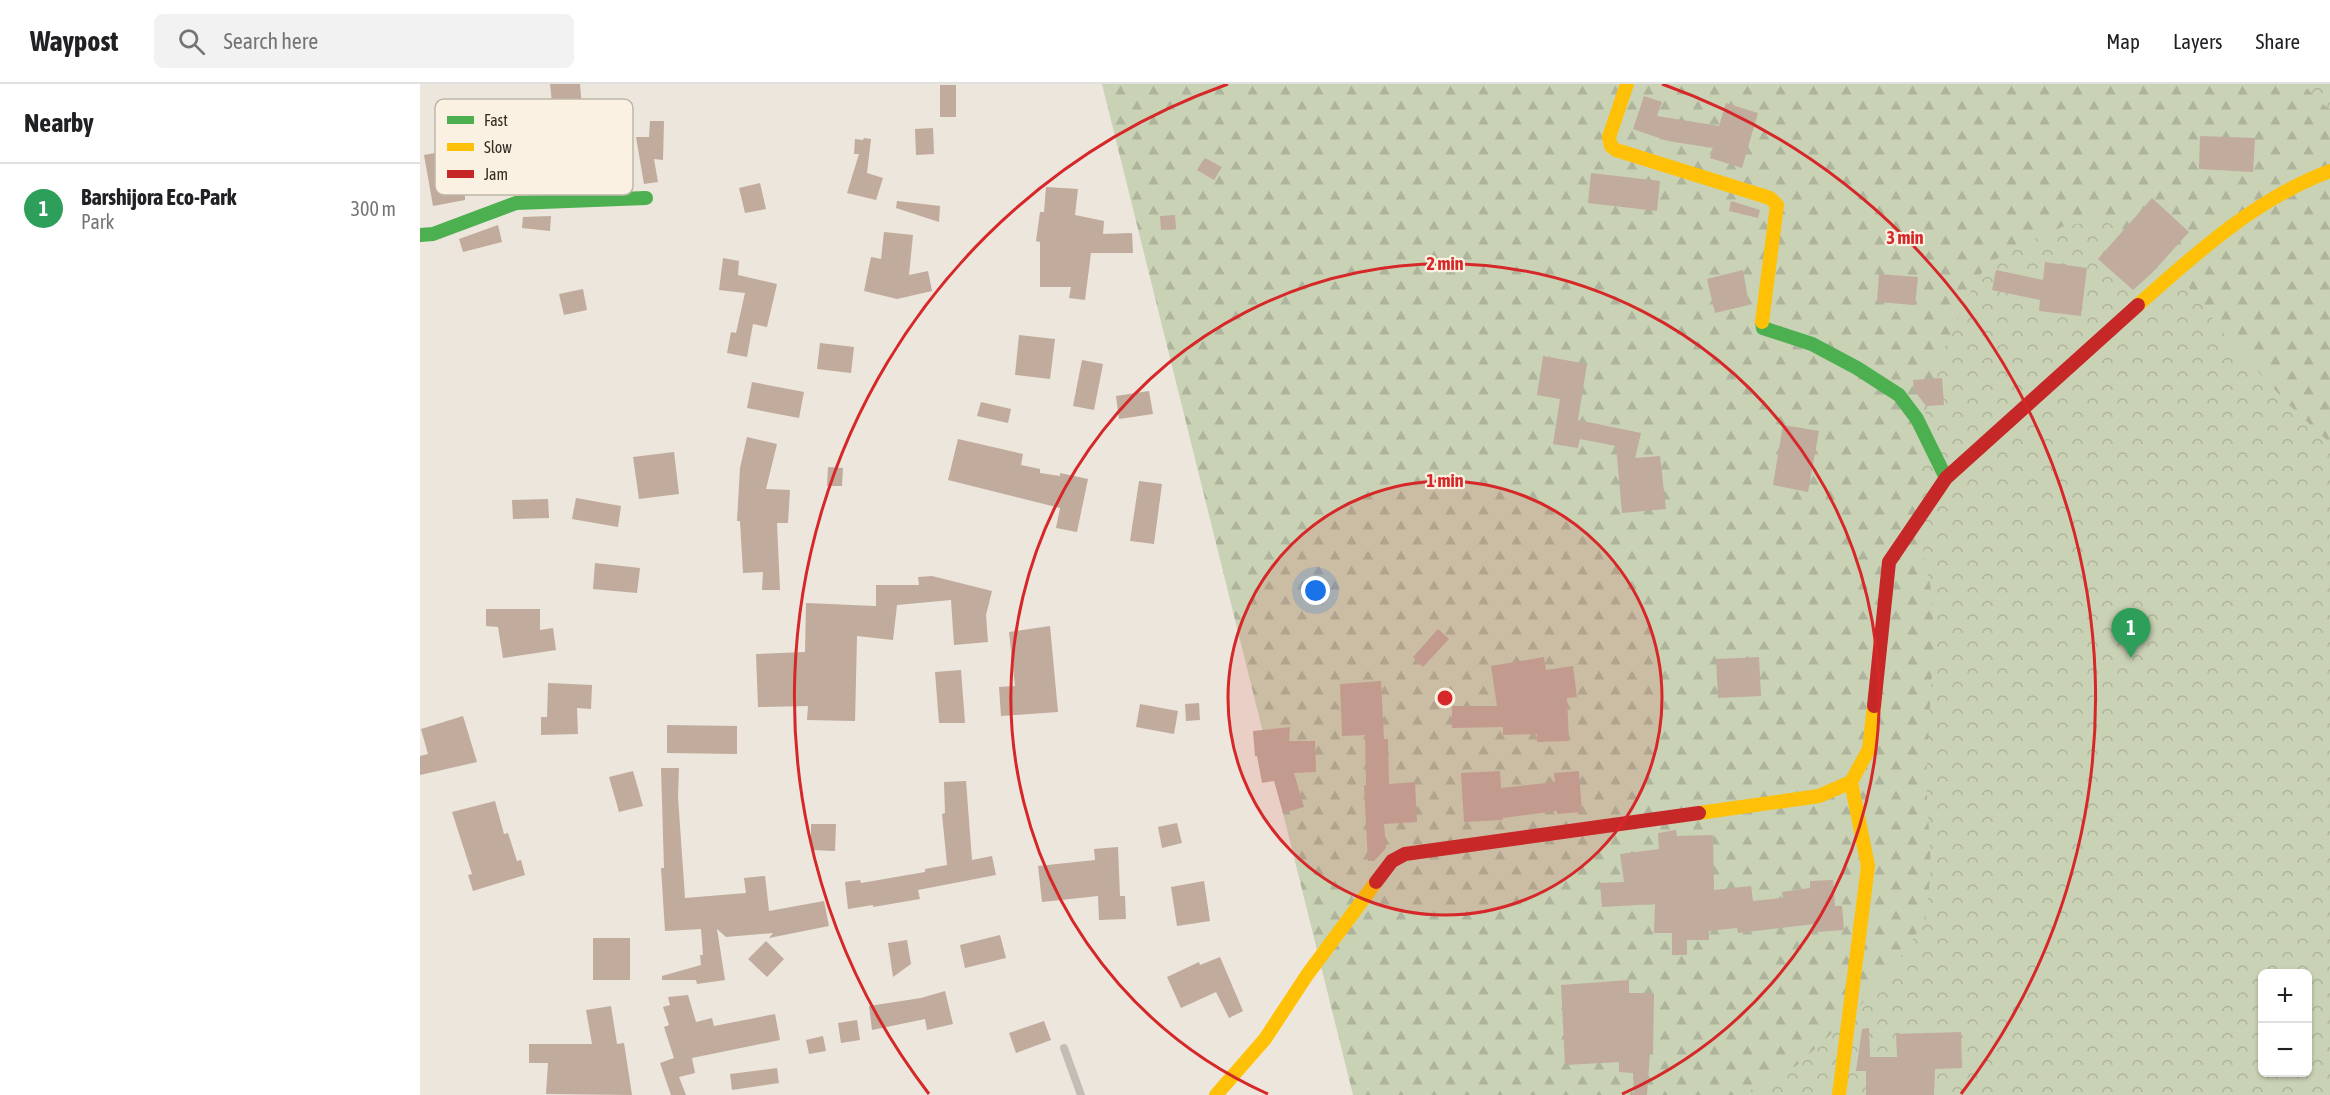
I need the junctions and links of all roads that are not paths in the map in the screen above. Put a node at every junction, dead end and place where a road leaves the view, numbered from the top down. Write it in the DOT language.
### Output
graph roads {
  1 [pos="1627,84"];
  2 [pos="2330,171"];
  3 [pos="646,198"];
  4 [pos="420,235"];
  5 [pos="1946,478"];
  6 [pos="1851,782"];
  7 [pos="1064,1048"];
  8 [pos="1081,1095"];
  9 [pos="1216,1095"];
  10 [pos="1839,1095"];
  1 -- 5 [label="street"];
  2 -- 5 [label="street"];
  3 -- 4 [label="street"];
  5 -- 6 [label="street"];
  6 -- 9 [label="street"];
  6 -- 10 [label="street"];
  7 -- 8 [label="lane"];
}
